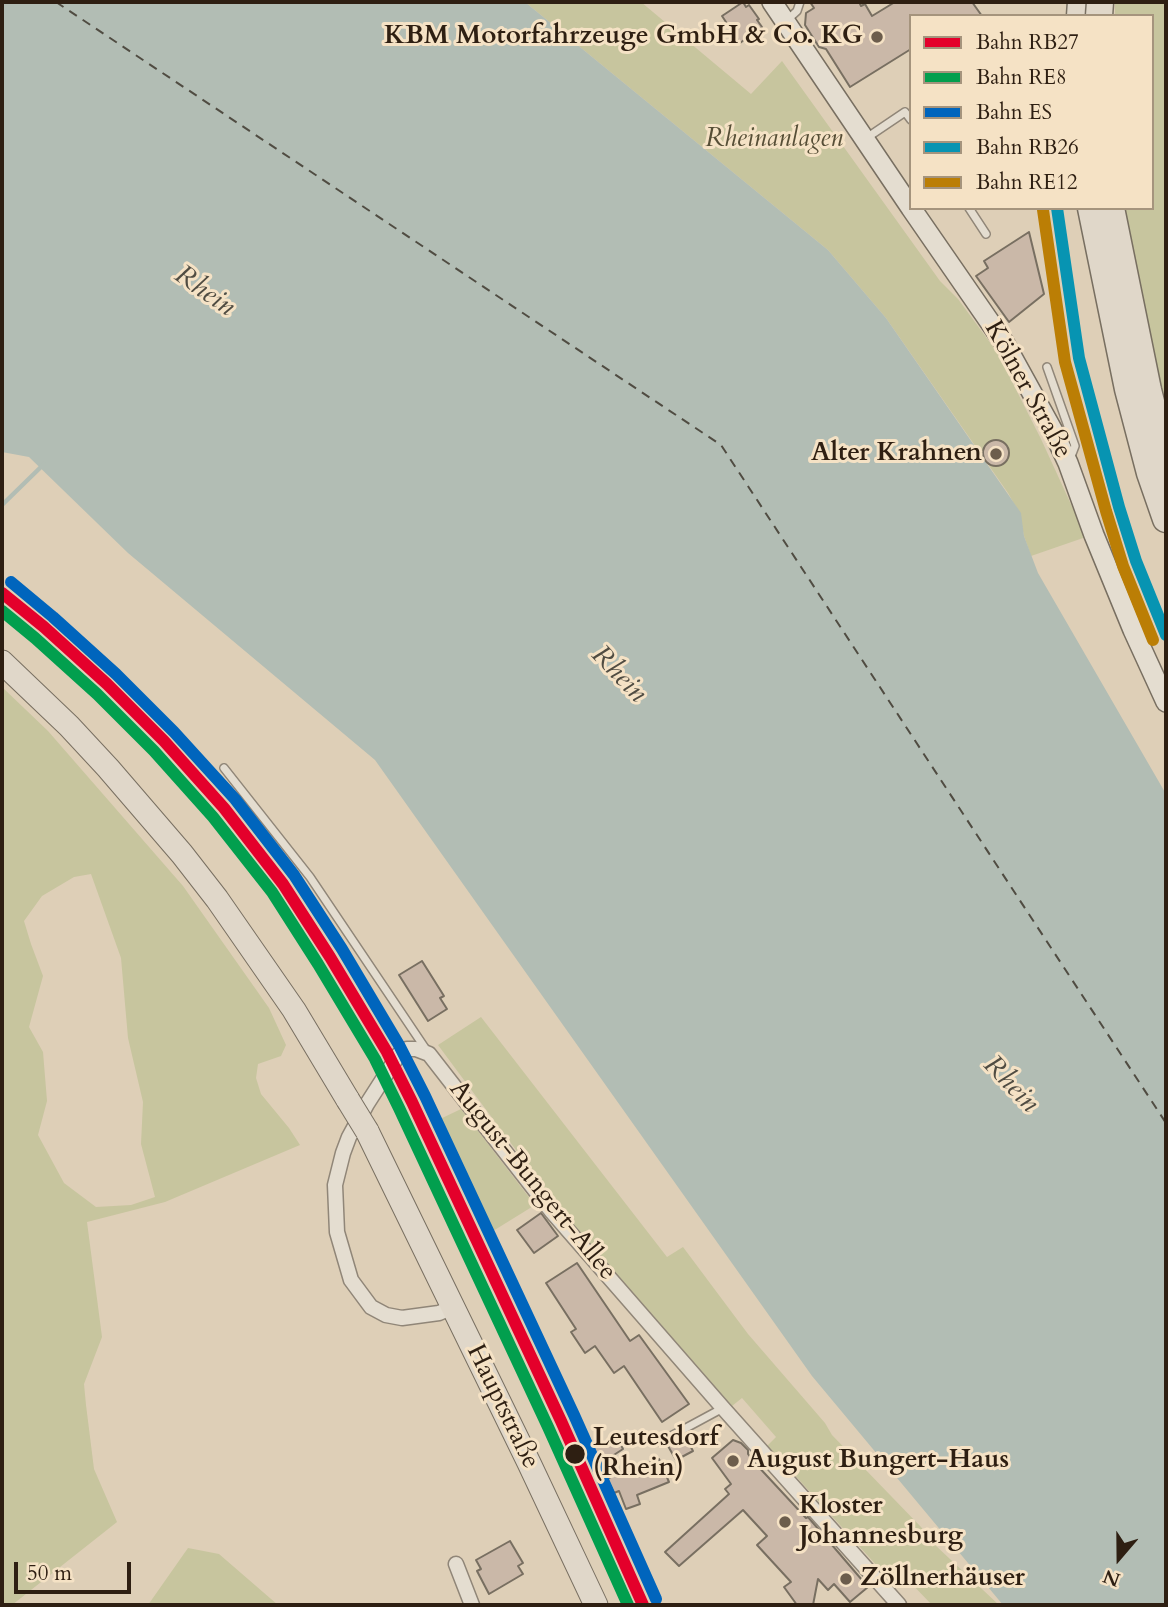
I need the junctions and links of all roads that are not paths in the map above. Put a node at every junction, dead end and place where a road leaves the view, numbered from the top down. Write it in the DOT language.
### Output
graph roads {
  1 [pos="772,2"];
  2 [pos="800,2"];
  3 [pos="786,21"];
  4 [pos="909,117"];
  5 [pos="865,139"];
  6 [pos="909,205"];
  7 [pos="912,210"];
  8 [pos="970,210"];
  9 [pos="1091,210"];
  10 [pos="1111,210"];
  11 [pos="986,234"];
  12 [pos="1046,368"];
  13 [pos="1166,461"];
  14 [pos="1068,463"];
  15 [pos="1166,519"];
  16 [pos="2,662"];
  17 [pos="1166,702"];
  18 [pos="224,768"];
  19 [pos="429,1054"];
  20 [pos="453,1307"];
  21 [pos="723,1408"];
  22 [pos="660,1442"];
  23 [pos="456,1564"];
  24 [pos="471,1605"];
  25 [pos="596,1605"];
  26 [pos="899,1605"];
  1 -- 3 [label="street, Kölner Straße"];
  2 -- 3 [label="lane"];
  3 -- 5 [label="street, Kölner Straße"];
  4 -- 5 [label="lane"];
  5 -- 6 [label="street, Kölner Straße"];
  7 -- 14 [label="street, Kölner Straße"];
  8 -- 11 [label="lane"];
  9 -- 15 [label="highway"];
  10 -- 13 [label="highway"];
  12 -- 14 [label="lane"];
  14 -- 17 [label="street, Kölner Straße"];
  16 -- 20 [label="main road, Hauptstraße, bridge"];
  18 -- 19 [label="lane"];
  19 -- 20 [label="street, August-Bungert-Allee"];
  19 -- 21 [label="street, August-Bungert-Allee"];
  20 -- 25 [label="main road, Hauptstraße"];
  21 -- 22 [label="lane"];
  21 -- 26 [label="street, August-Bungert-Allee"];
  23 -- 24 [label="street"];
}
